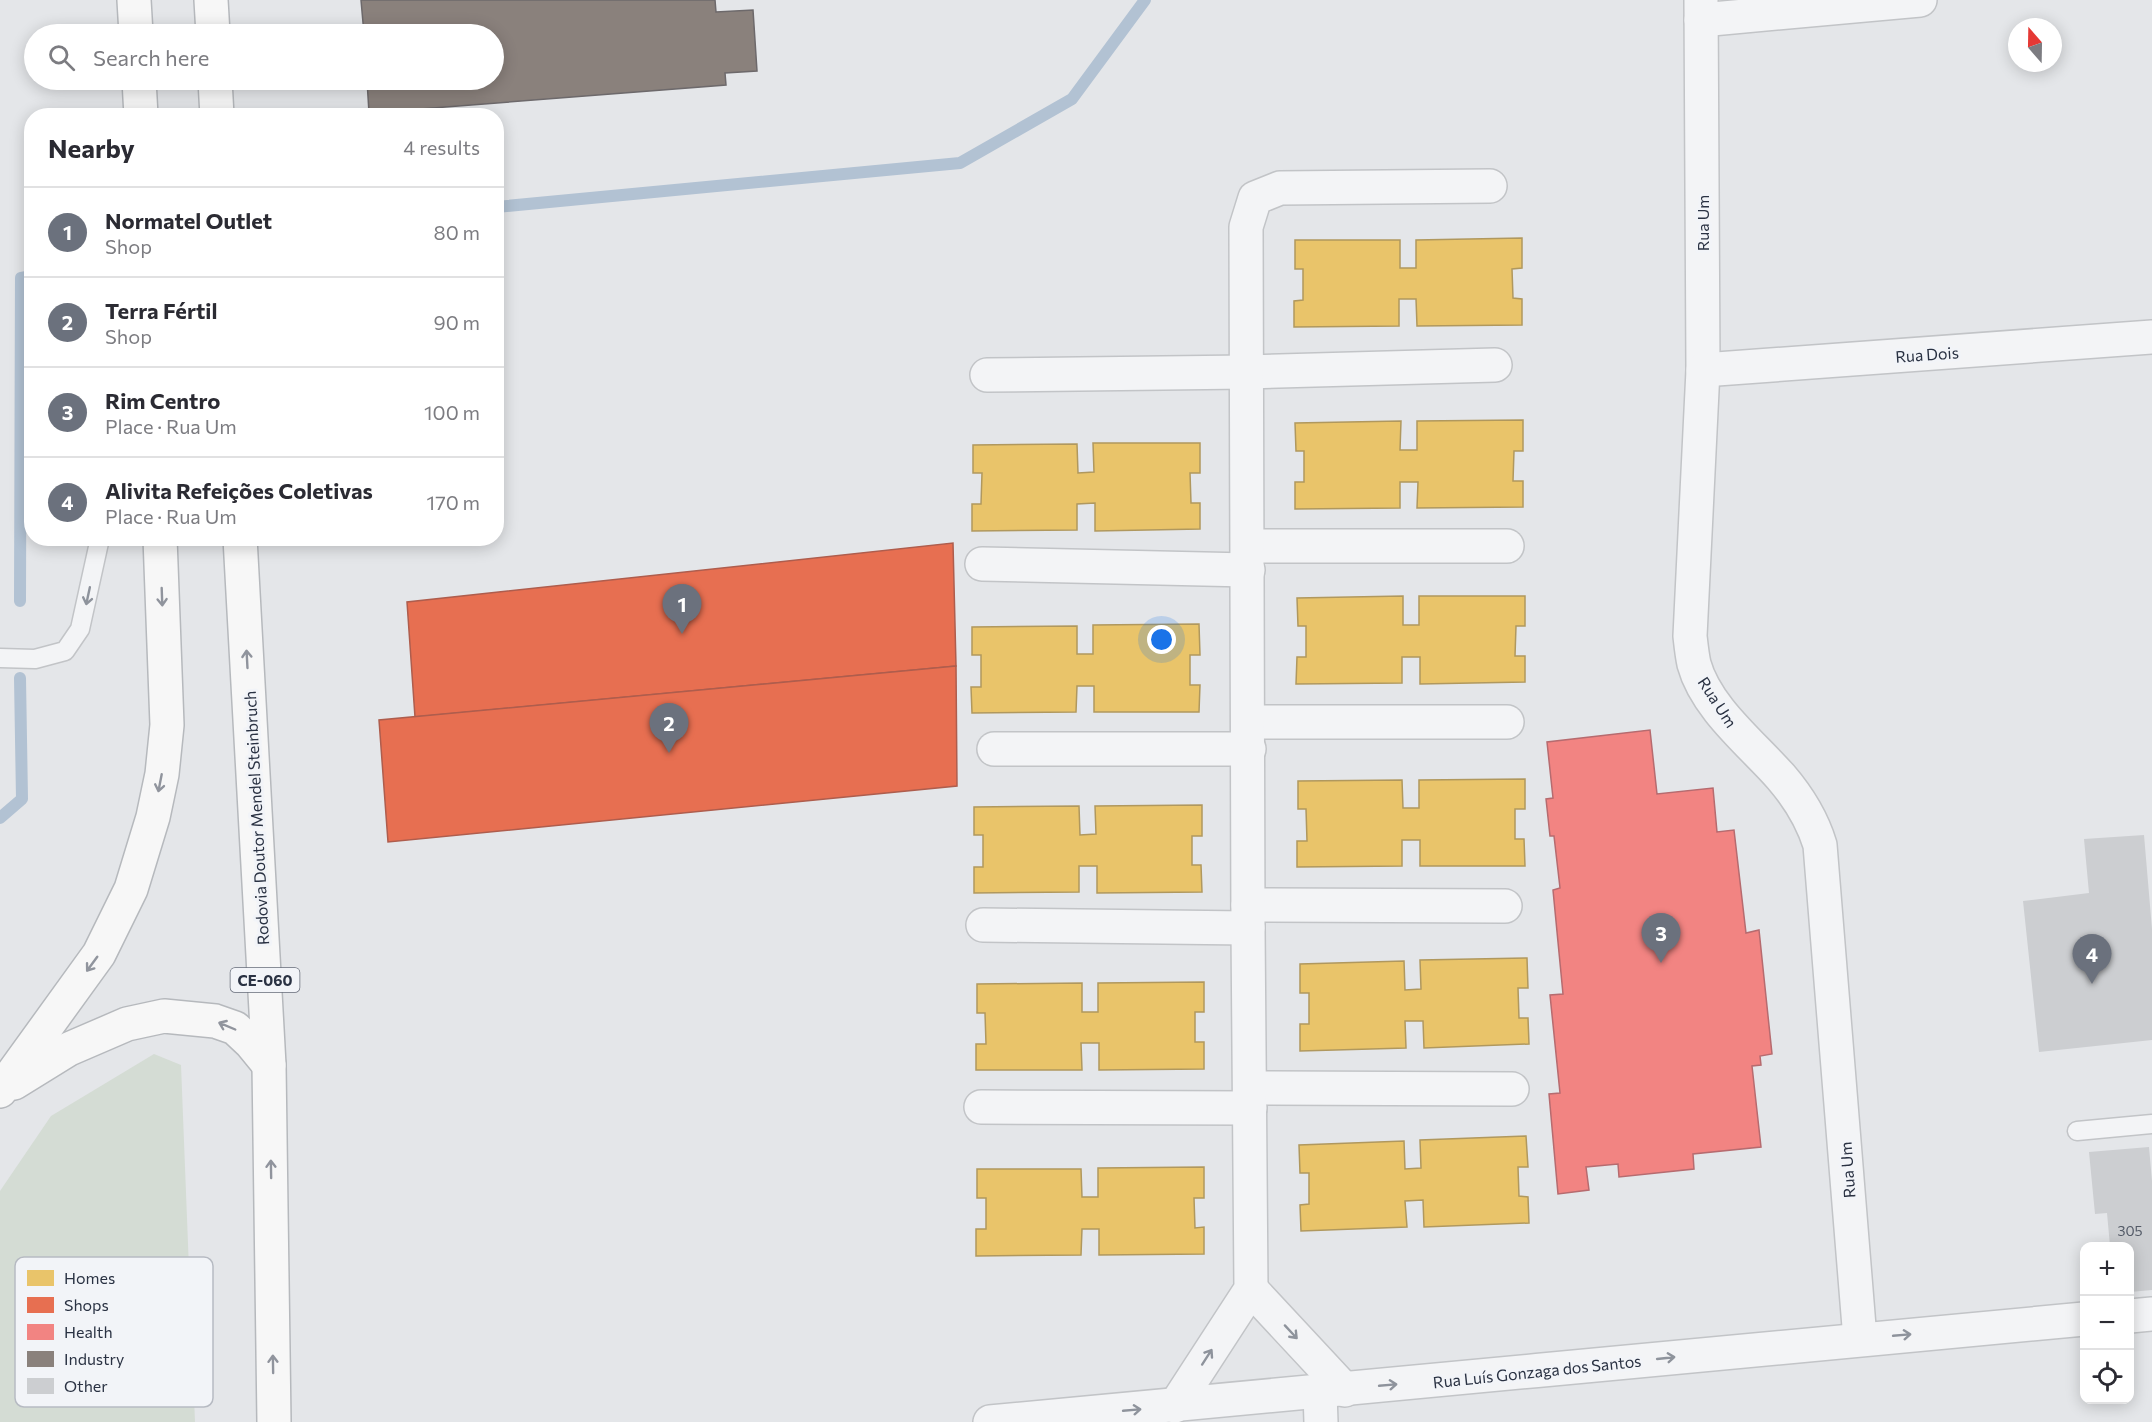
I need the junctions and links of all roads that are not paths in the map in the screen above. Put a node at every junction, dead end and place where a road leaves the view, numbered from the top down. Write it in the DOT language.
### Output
graph roads {
  1 [pos="134,0"];
  2 [pos="211,0"];
  3 [pos="1920,0"];
  4 [pos="1701,10"];
  5 [pos="135,24"];
  6 [pos="212,24"];
  7 [pos="140,90"];
  8 [pos="216,90"];
  9 [pos="141,108"];
  10 [pos="217,108"];
  11 [pos="1490,186"];
  12 [pos="2152,338"];
  13 [pos="1496,365"];
  14 [pos="1703,370"];
  15 [pos="1247,372"];
  16 [pos="987,375"];
  17 [pos="98,546"];
  18 [pos="160,546"];
  19 [pos="240,546"];
  20 [pos="1507,546"];
  21 [pos="1248,558"];
  22 [pos="982,564"];
  23 [pos="0,658"];
  24 [pos="1507,722"];
  25 [pos="1249,735"];
  26 [pos="994,749"];
  27 [pos="1505,906"];
  28 [pos="1248,917"];
  29 [pos="983,925"];
  30 [pos="269,1065"];
  31 [pos="1512,1089"];
  32 [pos="0,1091"];
  33 [pos="1250,1098"];
  34 [pos="981,1107"];
  35 [pos="2152,1124"];
  36 [pos="2077,1131"];
  37 [pos="1251,1290"];
  38 [pos="2152,1314"];
  39 [pos="2134,1316"];
  40 [pos="2080,1319"];
  41 [pos="1860,1339"];
  42 [pos="1329,1402"];
  43 [pos="1175,1406"];
  44 [pos="274,1422"];
  45 [pos="990,1422"];
  1 -- 5 [label="highway"];
  2 -- 6 [label="highway"];
  3 -- 4 [label="street"];
  4 -- 14 [label="street, Rua Um"];
  7 -- 9 [label="highway"];
  8 -- 10 [label="highway"];
  11 -- 15 [label="street"];
  12 -- 14 [label="street, Rua Dois"];
  13 -- 15 [label="street"];
  14 -- 41 [label="street, Rua Um"];
  15 -- 16 [label="street"];
  15 -- 21 [label="street"];
  17 -- 23 [label="lane, one-way"];
  18 -- 32 [label="highway, one-way"];
  30 -- 19 [label="highway, Rodovia Doutor Mendel Steinbruch / CE-060, one-way"];
  20 -- 21 [label="street"];
  21 -- 22 [label="street"];
  21 -- 25 [label="street"];
  24 -- 25 [label="street"];
  25 -- 26 [label="street"];
  25 -- 28 [label="street"];
  27 -- 28 [label="street"];
  28 -- 29 [label="street"];
  28 -- 33 [label="street"];
  30 -- 32 [label="highway, one-way"];
  44 -- 30 [label="highway, Rodovia Doutor Mendel Steinbruch / CE-060, one-way"];
  31 -- 33 [label="street"];
  33 -- 34 [label="street"];
  33 -- 37 [label="street"];
  35 -- 36 [label="lane"];
  37 -- 42 [label="street, one-way"];
  43 -- 37 [label="street, one-way"];
  38 -- 39 [label="street"];
  41 -- 40 [label="street, Rua Luís Gonzaga dos Santos, one-way"];
  42 -- 41 [label="street, Rua Luís Gonzaga dos Santos, one-way"];
  42 -- 43 [label="street, Rua Luís Gonzaga dos Santos"];
  45 -- 43 [label="street, Rua Luís Gonzaga dos Santos, one-way"];
}
